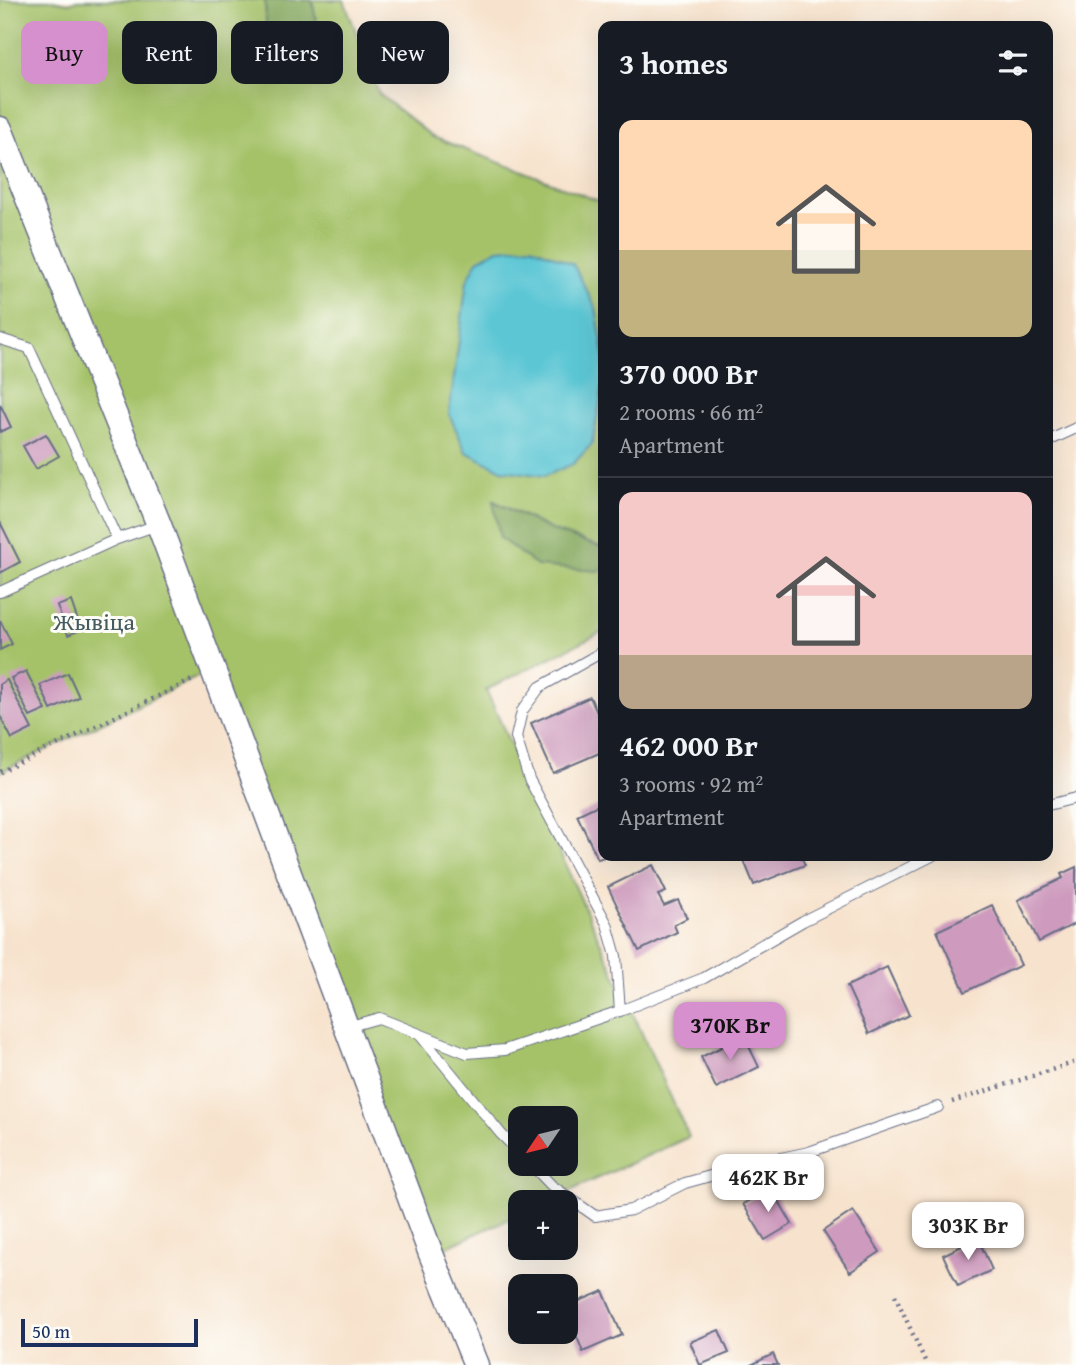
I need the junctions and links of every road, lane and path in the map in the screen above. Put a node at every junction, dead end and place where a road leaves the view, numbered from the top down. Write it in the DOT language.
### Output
graph roads {
  1 [pos="0,129"];
  2 [pos="0,340"];
  3 [pos="1076,428"];
  4 [pos="1053,439"];
  5 [pos="159,525"];
  6 [pos="117,539"];
  7 [pos="0,592"];
  8 [pos="598,655"];
  9 [pos="213,670"];
  10 [pos="0,772"];
  11 [pos="1076,799"];
  12 [pos="1053,804"];
  13 [pos="922,861"];
  14 [pos="620,1011"];
  15 [pos="346,1027"];
  16 [pos="417,1032"];
  17 [pos="1076,1062"];
  18 [pos="938,1107"];
  19 [pos="508,1141"];
  20 [pos="542,1176"];
  21 [pos="895,1295"];
  22 [pos="476,1365"];
  23 [pos="926,1365"];
  1 -- 5 [label="street"];
  2 -- 6 [label="lane"];
  3 -- 4 [label="lane"];
  5 -- 6 [label="lane"];
  5 -- 9 [label="street"];
  6 -- 7 [label="lane"];
  8 -- 14 [label="lane"];
  9 -- 10 [label="path"];
  9 -- 15 [label="street"];
  11 -- 12 [label="lane"];
  13 -- 14 [label="lane"];
  14 -- 16 [label="lane"];
  15 -- 16 [label="lane"];
  15 -- 22 [label="street"];
  16 -- 19 [label="lane"];
  17 -- 18 [label="path"];
  18 -- 20 [label="lane"];
  21 -- 23 [label="path"];
}
